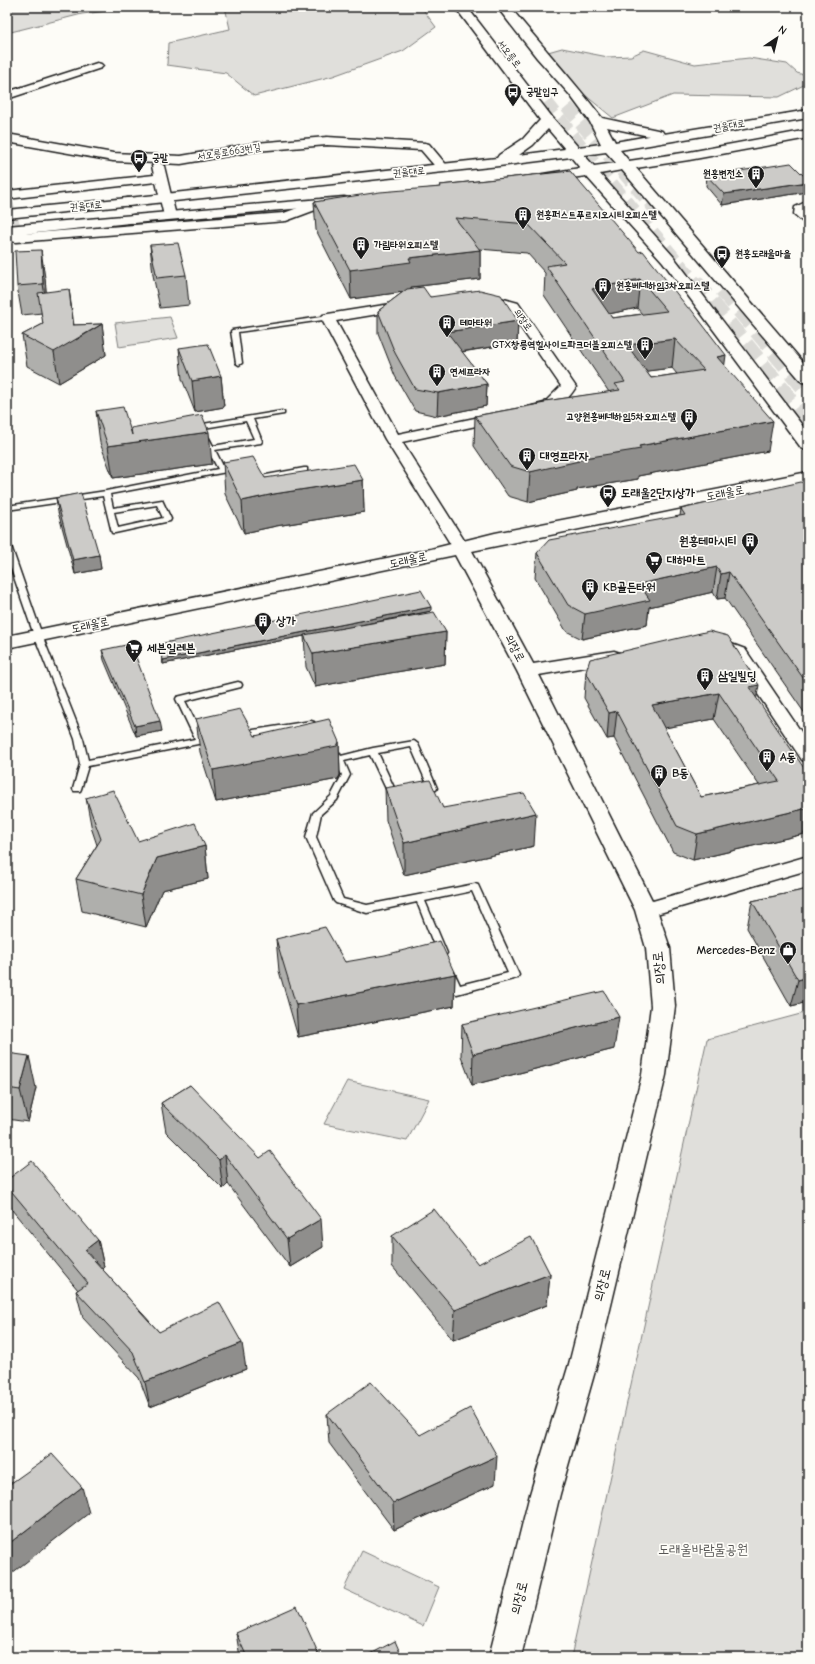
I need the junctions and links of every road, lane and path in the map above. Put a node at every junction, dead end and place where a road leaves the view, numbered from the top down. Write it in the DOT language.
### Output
graph roads {
  1 [pos="461,7"];
  2 [pos="473,7"];
  3 [pos="497,9"];
  4 [pos="508,33"];
  5 [pos="97,66"];
  6 [pos="7,96"];
  7 [pos="546,102"];
  8 [pos="808,114"];
  9 [pos="548,120"];
  10 [pos="597,121"];
  11 [pos="808,134"];
  12 [pos="674,136"];
  13 [pos="7,138"];
  14 [pos="610,147"];
  15 [pos="574,152"];
  16 [pos="689,156"];
  17 [pos="156,159"];
  18 [pos="499,162"];
  19 [pos="626,166"];
  20 [pos="443,168"];
  21 [pos="591,172"];
  22 [pos="161,178"];
  23 [pos="567,188"];
  24 [pos="592,194"];
  25 [pos="7,195"];
  26 [pos="653,197"];
  27 [pos="166,198"];
  28 [pos="357,200"];
  29 [pos="322,202"];
  30 [pos="621,205"];
  31 [pos="808,205"];
  32 [pos="7,214"];
  33 [pos="170,216"];
  34 [pos="808,219"];
  35 [pos="12,232"];
  36 [pos="467,296"];
  37 [pos="414,304"];
  38 [pos="328,318"];
  39 [pos="239,363"];
  40 [pos="808,378"];
  41 [pos="282,413"];
  42 [pos="249,418"];
  43 [pos="393,439"];
  44 [pos="808,445"];
  45 [pos="211,448"];
  46 [pos="242,466"];
  47 [pos="252,469"];
  48 [pos="222,470"];
  49 [pos="304,470"];
  50 [pos="808,477"];
  51 [pos="106,493"];
  52 [pos="7,508"];
  53 [pos="110,511"];
  54 [pos="7,546"];
  55 [pos="461,548"];
  56 [pos="38,636"];
  57 [pos="7,642"];
  58 [pos="700,642"];
  59 [pos="630,654"];
  60 [pos="527,671"];
  61 [pos="238,685"];
  62 [pos="319,723"];
  63 [pos="231,736"];
  64 [pos="215,738"];
  65 [pos="200,740"];
  66 [pos="329,741"];
  67 [pos="373,751"];
  68 [pos="808,756"];
  69 [pos="340,759"];
  70 [pos="84,764"];
  71 [pos="77,789"];
  72 [pos="420,790"];
  73 [pos="407,793"];
  74 [pos="808,863"];
  75 [pos="420,899"];
  76 [pos="646,910"];
  77 [pos="505,1657"];
  1 -- 9 [label="main road"];
  2 -- 7 [label="main road, 서오릉로"];
  3 -- 4 [label="main road, 서오릉로"];
  3 -- 10 [label="main road"];
  5 -- 6 [label="street"];
  8 -- 12 [label="main road, 권율대로"];
  9 -- 15 [label="main road"];
  9 -- 18 [label="main road"];
  10 -- 12 [label="main road"];
  10 -- 14 [label="main road"];
  11 -- 16 [label="main road, 권율대로"];
  12 -- 14 [label="main road, 권율대로"];
  13 -- 17 [label="street, 서오릉로663번길"];
  14 -- 15 [label="main road, 권율대로"];
  14 -- 19 [label="main road"];
  15 -- 18 [label="main road, 권율대로"];
  15 -- 21 [label="main road"];
  16 -- 19 [label="main road, 권율대로"];
  16 -- 26 [label="main road"];
  17 -- 20 [label="street, 서오릉로663번길"];
  17 -- 22 [label="street"];
  18 -- 20 [label="main road, 권율대로"];
  19 -- 21 [label="main road, 권율대로"];
  19 -- 26 [label="main road"];
  20 -- 27 [label="main road, 권율대로"];
  21 -- 23 [label="main road, 권율대로"];
  21 -- 30 [label="main road"];
  22 -- 25 [label="street"];
  22 -- 27 [label="street"];
  24 -- 30 [label="main road"];
  26 -- 40 [label="main road"];
  27 -- 32 [label="main road, 권율대로"];
  27 -- 33 [label="street"];
  28 -- 29 [label="main road, 권율대로"];
  29 -- 33 [label="main road, 권율대로"];
  29 -- 35 [label="street"];
  30 -- 44 [label="main road"];
  31 -- 34 [label="street"];
  33 -- 35 [label="main road, 권율대로"];
  36 -- 43 [label="street, 의장로"];
  37 -- 38 [label="street"];
  38 -- 39 [label="lane"];
  38 -- 43 [label="street, 의장로"];
  41 -- 42 [label="lane"];
  42 -- 45 [label="lane"];
  42 -- 45 [label="lane"];
  43 -- 55 [label="street, 의장로"];
  45 -- 48 [label="lane"];
  46 -- 48 [label="lane"];
  47 -- 49 [label="lane"];
  48 -- 51 [label="lane"];
  50 -- 55 [label="main road, 도래울로"];
  51 -- 52 [label="lane"];
  51 -- 53 [label="lane"];
  53 -- 53 [label="lane"];
  54 -- 56 [label="lane"];
  55 -- 56 [label="main road, 도래울로"];
  55 -- 60 [label="main road, 의장로"];
  56 -- 57 [label="main road, 도래울로"];
  56 -- 70 [label="lane"];
  58 -- 68 [label="street"];
  59 -- 60 [label="street, 의장로"];
  60 -- 76 [label="main road, 의장로"];
  61 -- 65 [label="lane"];
  62 -- 63 [label="lane"];
  64 -- 65 [label="lane"];
  65 -- 70 [label="lane"];
  66 -- 69 [label="lane"];
  67 -- 69 [label="lane"];
  67 -- 72 [label="lane"];
  67 -- 73 [label="lane"];
  69 -- 75 [label="lane"];
  70 -- 71 [label="lane"];
  74 -- 76 [label="street"];
  75 -- 75 [label="lane"];
  76 -- 77 [label="main road, 의장로"];
}
